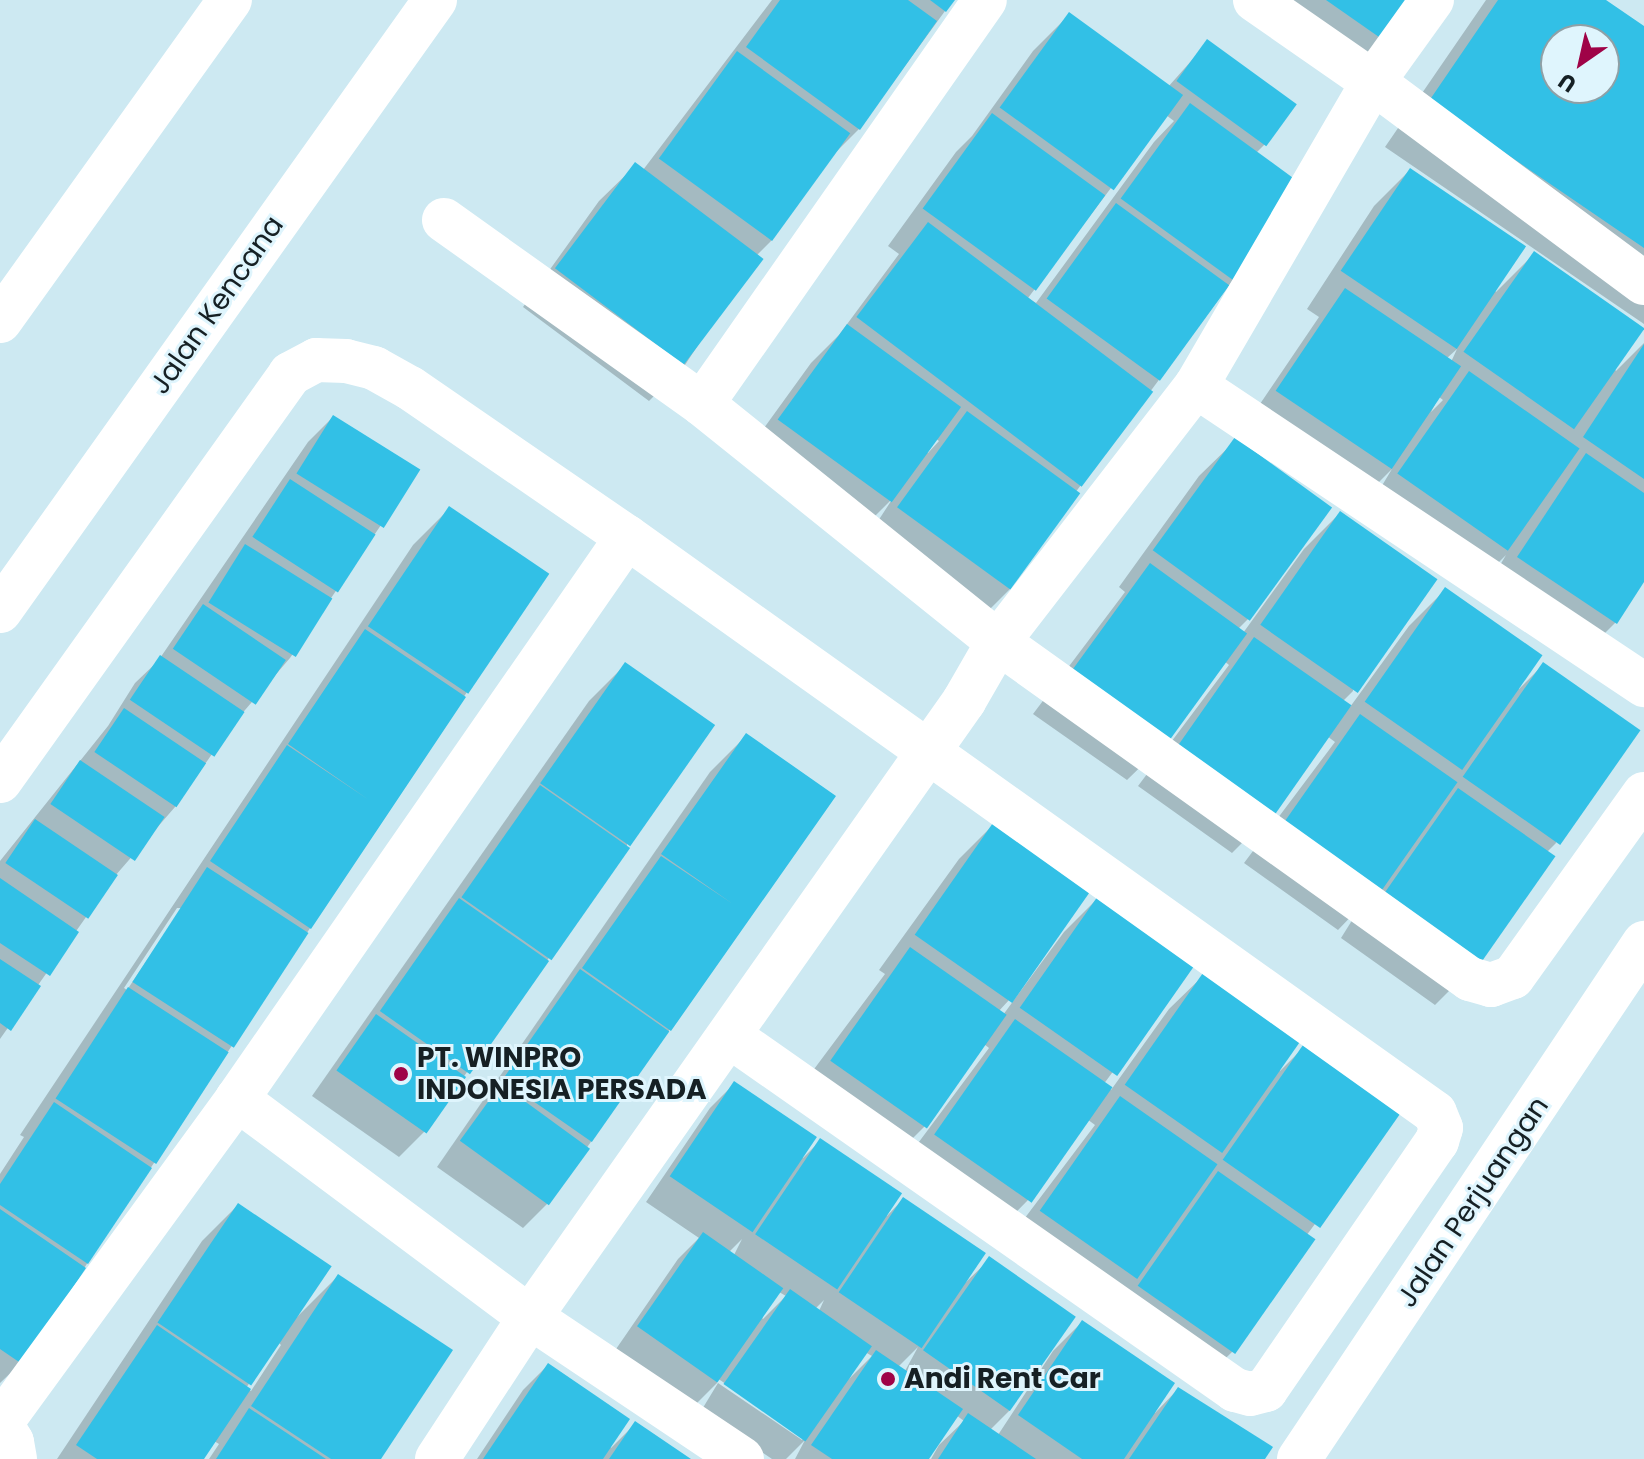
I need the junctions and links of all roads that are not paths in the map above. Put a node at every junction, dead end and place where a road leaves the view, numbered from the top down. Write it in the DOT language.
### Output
graph roads {
  1 [pos="230,0"];
  2 [pos="435,0"];
  3 [pos="985,0"];
  4 [pos="1255,0"];
  5 [pos="1432,0"];
  6 [pos="1373,82"];
  7 [pos="444,220"];
  8 [pos="1644,283"];
  9 [pos="0,321"];
  10 [pos="1196,386"];
  11 [pos="702,404"];
  12 [pos="627,537"];
  13 [pos="0,611"];
  14 [pos="998,642"];
  15 [pos="1644,685"];
  16 [pos="929,750"];
  17 [pos="0,781"];
  18 [pos="1644,794"];
  19 [pos="1644,943"];
  20 [pos="731,1037"];
  21 [pos="237,1099"];
  22 [pos="530,1317"];
  23 [pos="0,1423"];
  24 [pos="15,1459"];
  25 [pos="437,1459"];
  26 [pos="742,1459"];
  27 [pos="1299,1459"];
  1 -- 9 [label="street"];
  2 -- 13 [label="street, Jalan Kencana"];
  3 -- 11 [label="street"];
  4 -- 6 [label="street"];
  5 -- 6 [label="street"];
  6 -- 8 [label="street"];
  6 -- 10 [label="street"];
  7 -- 11 [label="street"];
  10 -- 14 [label="street"];
  10 -- 15 [label="street"];
  11 -- 14 [label="street"];
  12 -- 16 [label="street"];
  12 -- 17 [label="street"];
  12 -- 21 [label="street"];
  14 -- 16 [label="street"];
  14 -- 18 [label="street"];
  16 -- 20 [label="street"];
  16 -- 20 [label="street"];
  19 -- 27 [label="street, Jalan Perjuangan"];
  20 -- 22 [label="street"];
  21 -- 22 [label="street"];
  21 -- 23 [label="street"];
  22 -- 25 [label="street"];
  22 -- 26 [label="street"];
  23 -- 24 [label="street"];
}
